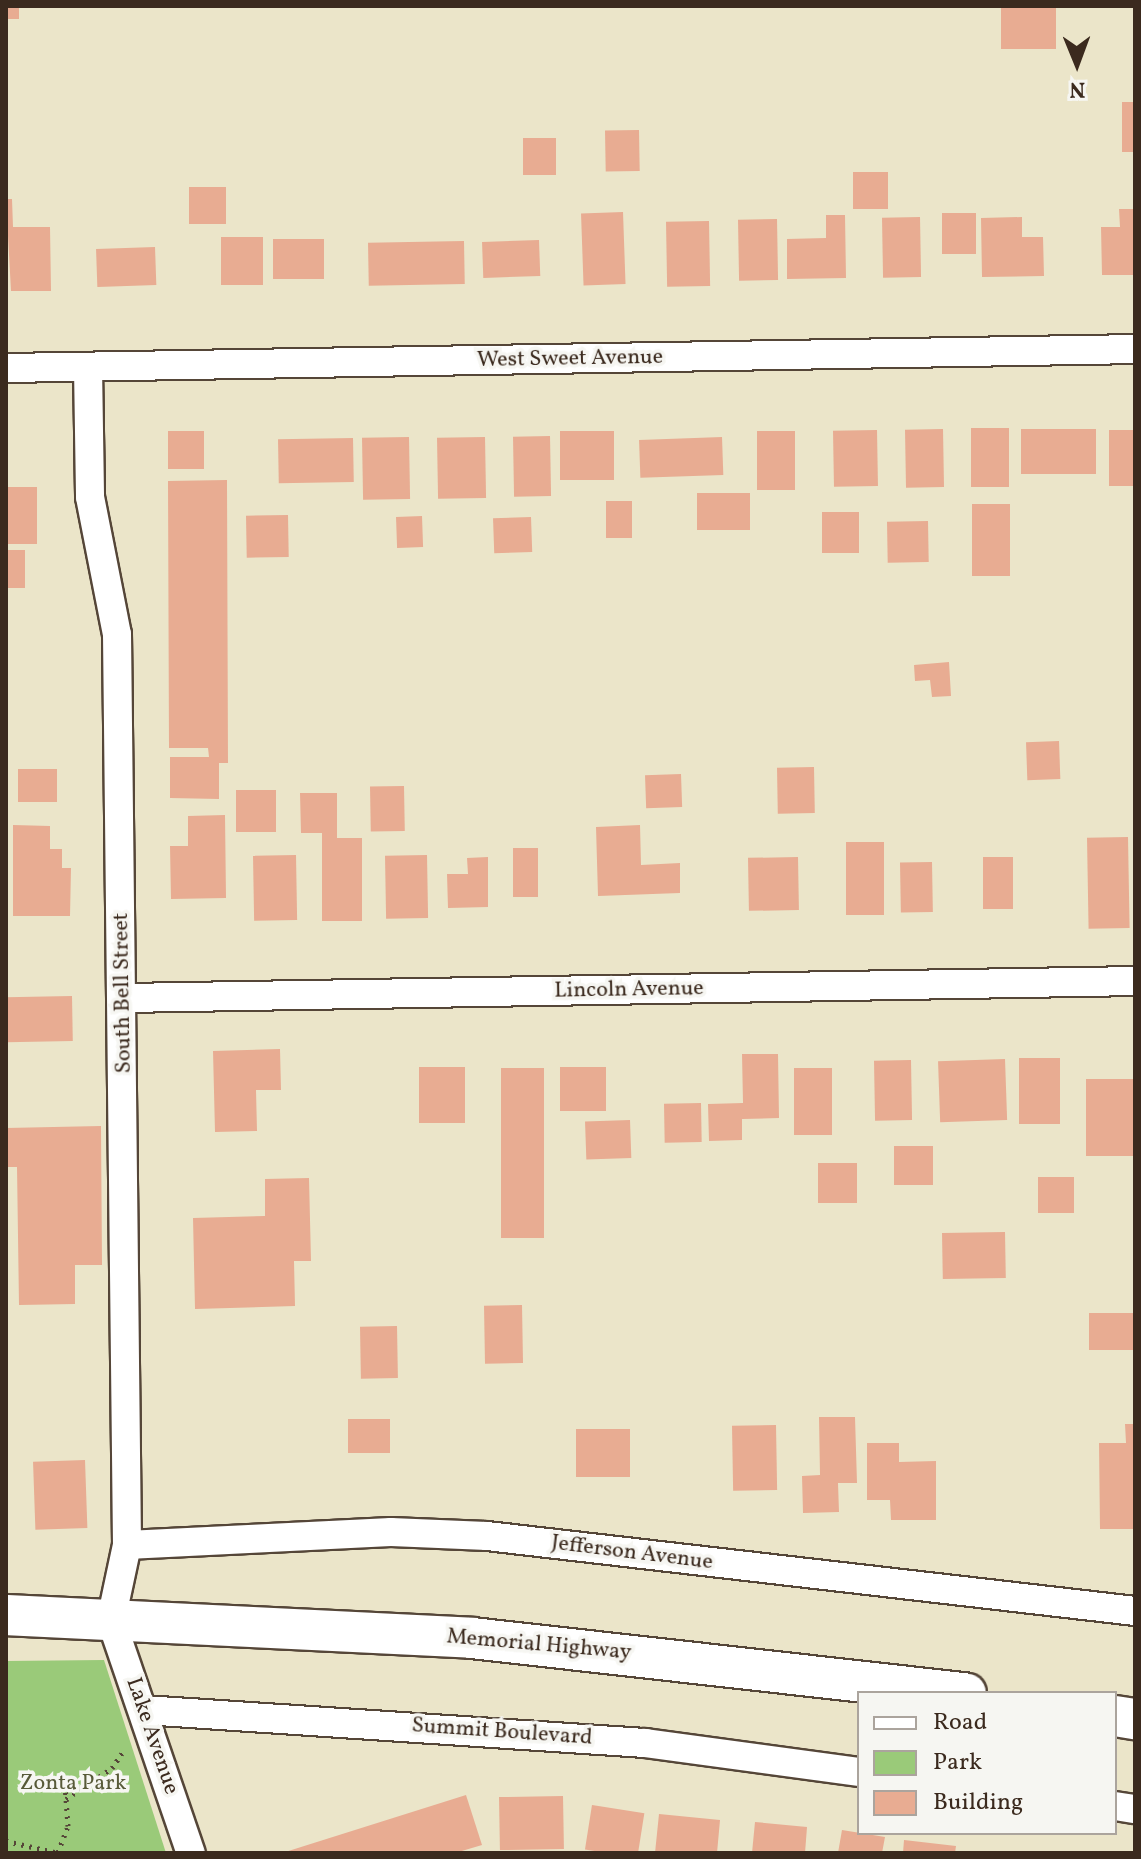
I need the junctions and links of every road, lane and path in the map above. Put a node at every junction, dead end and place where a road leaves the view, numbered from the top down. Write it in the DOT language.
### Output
graph roads {
  1 [pos="1135,349"];
  2 [pos="88,367"];
  3 [pos="6,368"];
  4 [pos="1135,981"];
  5 [pos="124,998"];
  6 [pos="127,1545"];
  7 [pos="1135,1611"];
  8 [pos="6,1615"];
  9 [pos="111,1620"];
  10 [pos="948,1691"];
  11 [pos="144,1710"];
  12 [pos="122,1736"];
  13 [pos="64,1772"];
  14 [pos="857,1772"];
  15 [pos="66,1799"];
  16 [pos="6,1841"];
  17 [pos="59,1852"];
  18 [pos="191,1853"];
  1 -- 2 [label="street, West Sweet Avenue"];
  2 -- 3 [label="street, West Sweet Avenue"];
  2 -- 5 [label="street, South Bell Street"];
  4 -- 5 [label="street, Lincoln Avenue"];
  5 -- 6 [label="street, South Bell Street"];
  6 -- 7 [label="street, Jefferson Avenue"];
  6 -- 9 [label="street, South Bell Street"];
  8 -- 9 [label="street, Memorial Highway"];
  9 -- 10 [label="street, Memorial Highway"];
  9 -- 11 [label="street, Lake Avenue"];
  11 -- 14 [label="street, Summit Boulevard"];
  11 -- 18 [label="street, Lake Avenue"];
  12 -- 15 [label="path"];
  13 -- 15 [label="path"];
  15 -- 17 [label="path"];
  16 -- 17 [label="path"];
}
